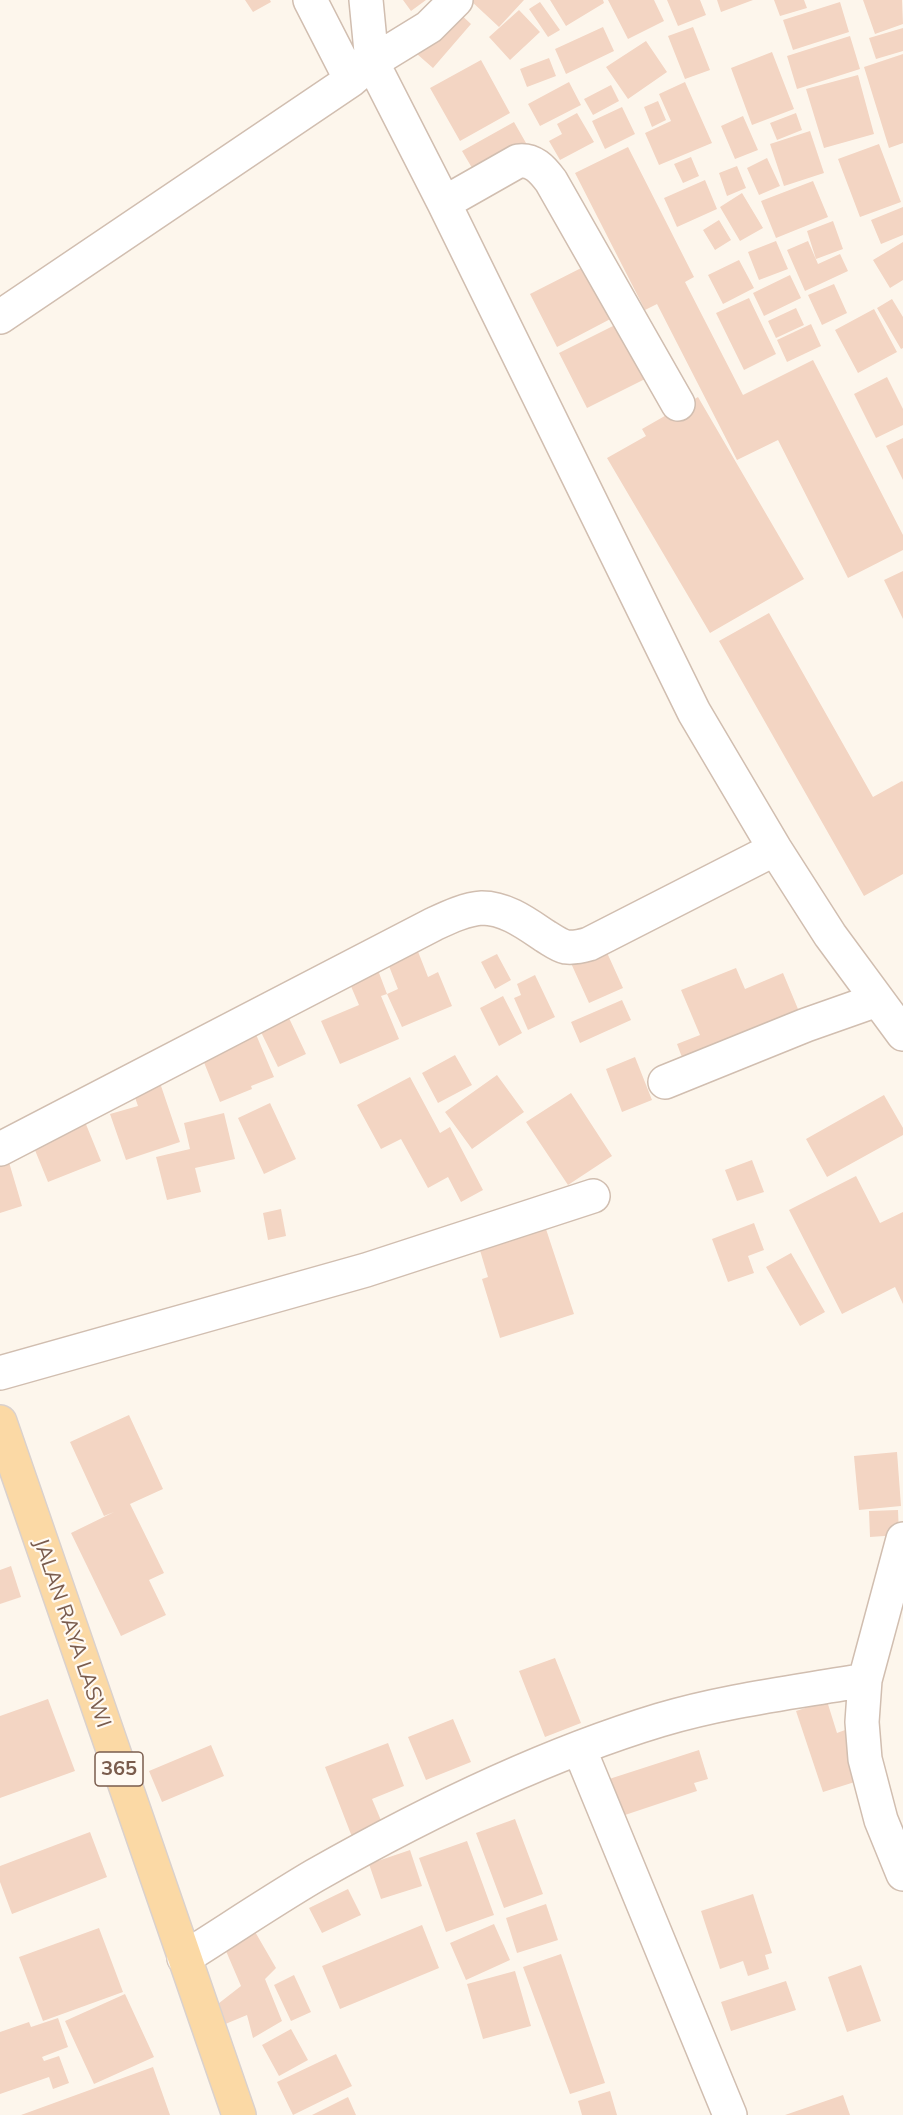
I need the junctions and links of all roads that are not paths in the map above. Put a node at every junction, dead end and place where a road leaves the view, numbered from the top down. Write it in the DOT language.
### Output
graph roads {
  1 [pos="310,0"];
  2 [pos="366,0"];
  3 [pos="456,0"];
  4 [pos="362,71"];
  5 [pos="444,203"];
  6 [pos="0,317"];
  7 [pos="678,404"];
  8 [pos="775,849"];
  9 [pos="878,1000"];
  10 [pos="903,1034"];
  11 [pos="665,1082"];
  12 [pos="0,1149"];
  13 [pos="593,1196"];
  14 [pos="0,1372"];
  15 [pos="0,1422"];
  16 [pos="903,1539"];
  17 [pos="865,1680"];
  18 [pos="579,1748"];
  19 [pos="903,1874"];
  20 [pos="184,1958"];
  21 [pos="239,2115"];
  22 [pos="730,2115"];
  1 -- 4 [label="street"];
  2 -- 4 [label="street"];
  3 -- 4 [label="street"];
  4 -- 5 [label="street"];
  4 -- 6 [label="street"];
  5 -- 7 [label="street"];
  5 -- 8 [label="street"];
  8 -- 9 [label="street"];
  8 -- 12 [label="street"];
  9 -- 10 [label="street"];
  9 -- 11 [label="street"];
  13 -- 14 [label="street"];
  15 -- 20 [label="main road, JALAN RAYA LASWI / 365"];
  16 -- 17 [label="street"];
  17 -- 18 [label="street"];
  17 -- 19 [label="street"];
  18 -- 20 [label="street"];
  18 -- 22 [label="street"];
  20 -- 21 [label="main road, JALAN RAYA LASWI / 365"];
}
